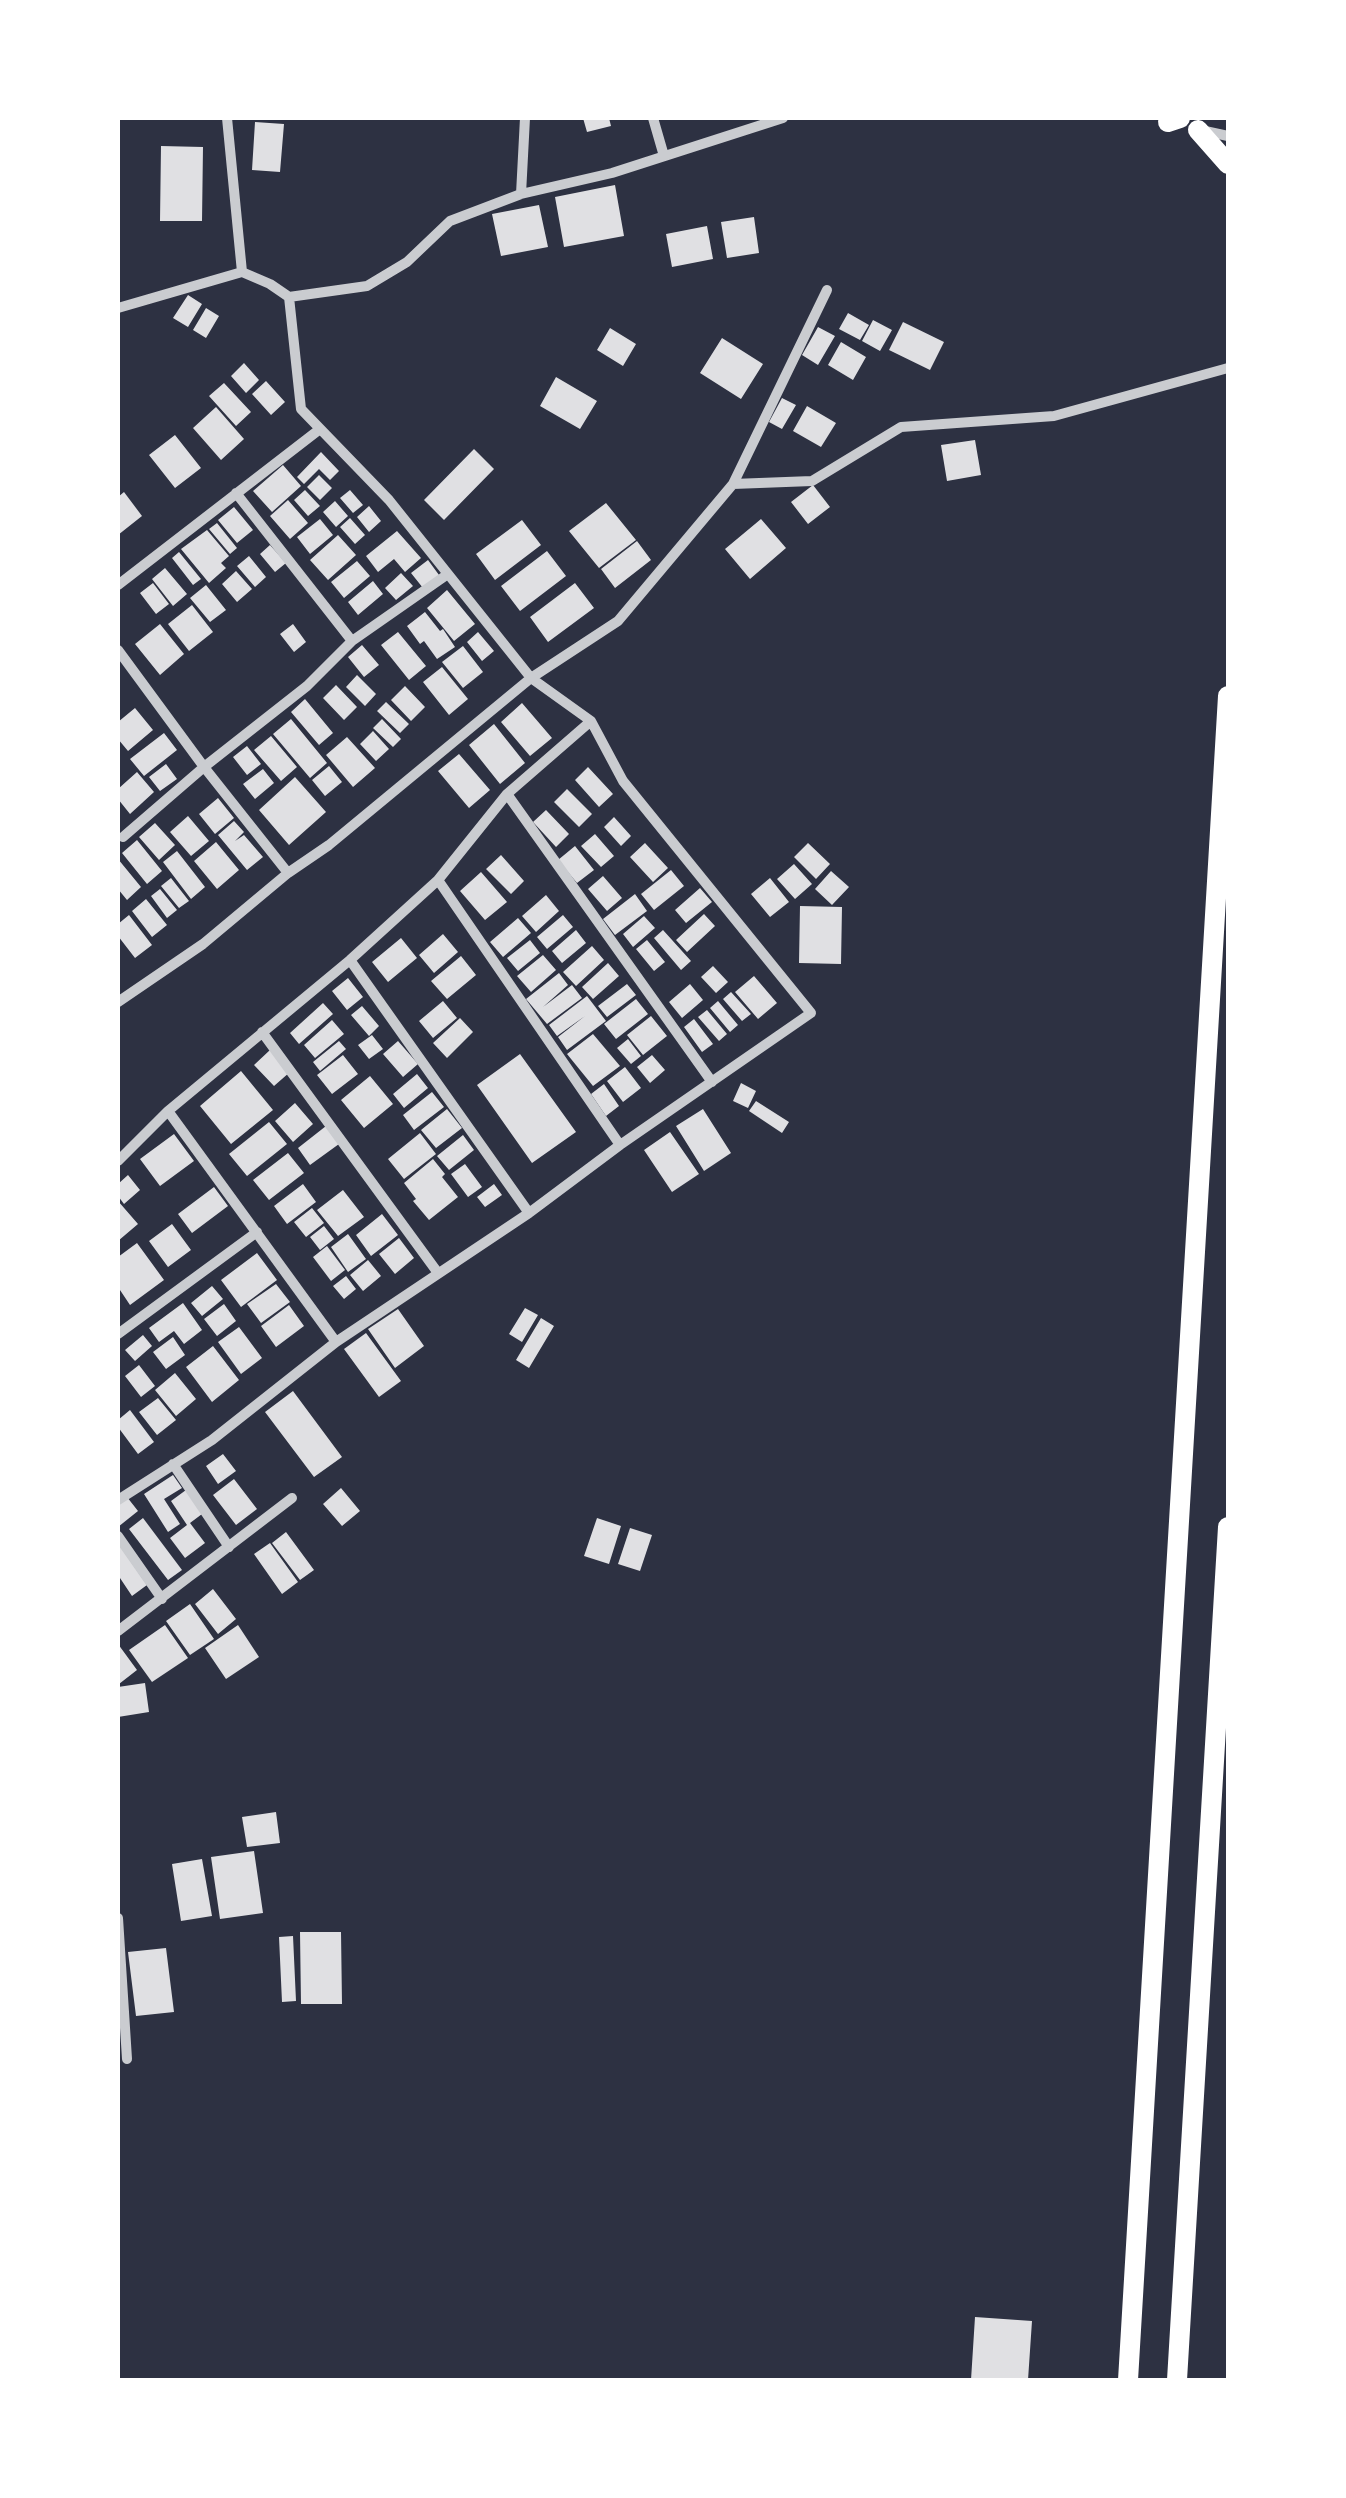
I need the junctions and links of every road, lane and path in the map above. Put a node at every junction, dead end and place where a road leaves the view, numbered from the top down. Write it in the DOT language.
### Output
graph roads {
  1 [pos="228,118"];
  2 [pos="525,118"];
  3 [pos="653,118"];
  4 [pos="783,118"];
  5 [pos="1167,119"];
  6 [pos="1198,130"];
  7 [pos="1228,136"];
  8 [pos="664,156"];
  9 [pos="1228,164"];
  10 [pos="521,194"];
  11 [pos="242,272"];
  12 [pos="827,290"];
  13 [pos="289,297"];
  14 [pos="118,308"];
  15 [pos="1228,368"];
  16 [pos="320,429"];
  17 [pos="733,484"];
  18 [pos="236,493"];
  19 [pos="448,574"];
  20 [pos="118,585"];
  21 [pos="352,641"];
  22 [pos="118,650"];
  23 [pos="531,678"];
  24 [pos="1228,696"];
  25 [pos="591,721"];
  26 [pos="204,767"];
  27 [pos="507,794"];
  28 [pos="119,836"];
  29 [pos="288,874"];
  30 [pos="438,880"];
  31 [pos="350,960"];
  32 [pos="118,1002"];
  33 [pos="262,1032"];
  34 [pos="712,1082"];
  35 [pos="168,1112"];
  36 [pos="620,1145"];
  37 [pos="118,1161"];
  38 [pos="528,1212"];
  39 [pos="257,1232"];
  40 [pos="438,1273"];
  41 [pos="118,1334"];
  42 [pos="336,1342"];
  43 [pos="173,1464"];
  44 [pos="292,1498"];
  45 [pos="118,1500"];
  46 [pos="1228,1527"];
  47 [pos="118,1536"];
  48 [pos="229,1546"];
  49 [pos="162,1599"];
  50 [pos="118,1631"];
  51 [pos="1223,1708"];
  52 [pos="118,1918"];
  53 [pos="127,2058"];
  54 [pos="1128,2380"];
  55 [pos="1177,2380"];
  1 -- 11 [label="street"];
  2 -- 10 [label="street"];
  3 -- 8 [label="street"];
  4 -- 8 [label="street"];
  5 -- 6 [label="street"];
  6 -- 7 [label="street"];
  6 -- 9 [label="highway"];
  8 -- 10 [label="street"];
  10 -- 13 [label="street"];
  11 -- 13 [label="street"];
  11 -- 14 [label="street"];
  12 -- 17 [label="street"];
  13 -- 16 [label="street"];
  15 -- 17 [label="street"];
  16 -- 18 [label="street"];
  16 -- 19 [label="street"];
  17 -- 23 [label="street"];
  18 -- 20 [label="street"];
  18 -- 21 [label="street"];
  19 -- 21 [label="street"];
  19 -- 23 [label="street"];
  21 -- 26 [label="street"];
  22 -- 26 [label="street"];
  23 -- 25 [label="street"];
  23 -- 29 [label="street"];
  24 -- 54 [label="highway"];
  25 -- 27 [label="street"];
  25 -- 34 [label="street"];
  26 -- 28 [label="street"];
  26 -- 29 [label="street"];
  27 -- 30 [label="street"];
  27 -- 34 [label="street"];
  29 -- 32 [label="street"];
  30 -- 31 [label="street"];
  30 -- 36 [label="street"];
  31 -- 33 [label="street"];
  31 -- 38 [label="street"];
  33 -- 35 [label="street"];
  33 -- 40 [label="street"];
  34 -- 36 [label="street"];
  35 -- 37 [label="street"];
  35 -- 39 [label="street"];
  36 -- 38 [label="street"];
  38 -- 40 [label="street"];
  39 -- 41 [label="street"];
  39 -- 42 [label="street"];
  40 -- 42 [label="street"];
  42 -- 43 [label="street"];
  43 -- 45 [label="street"];
  43 -- 48 [label="street"];
  44 -- 48 [label="street"];
  46 -- 51 [label="highway"];
  47 -- 49 [label="street"];
  48 -- 49 [label="street"];
  49 -- 50 [label="street"];
  51 -- 55 [label="highway"];
  52 -- 53 [label="street"];
}
